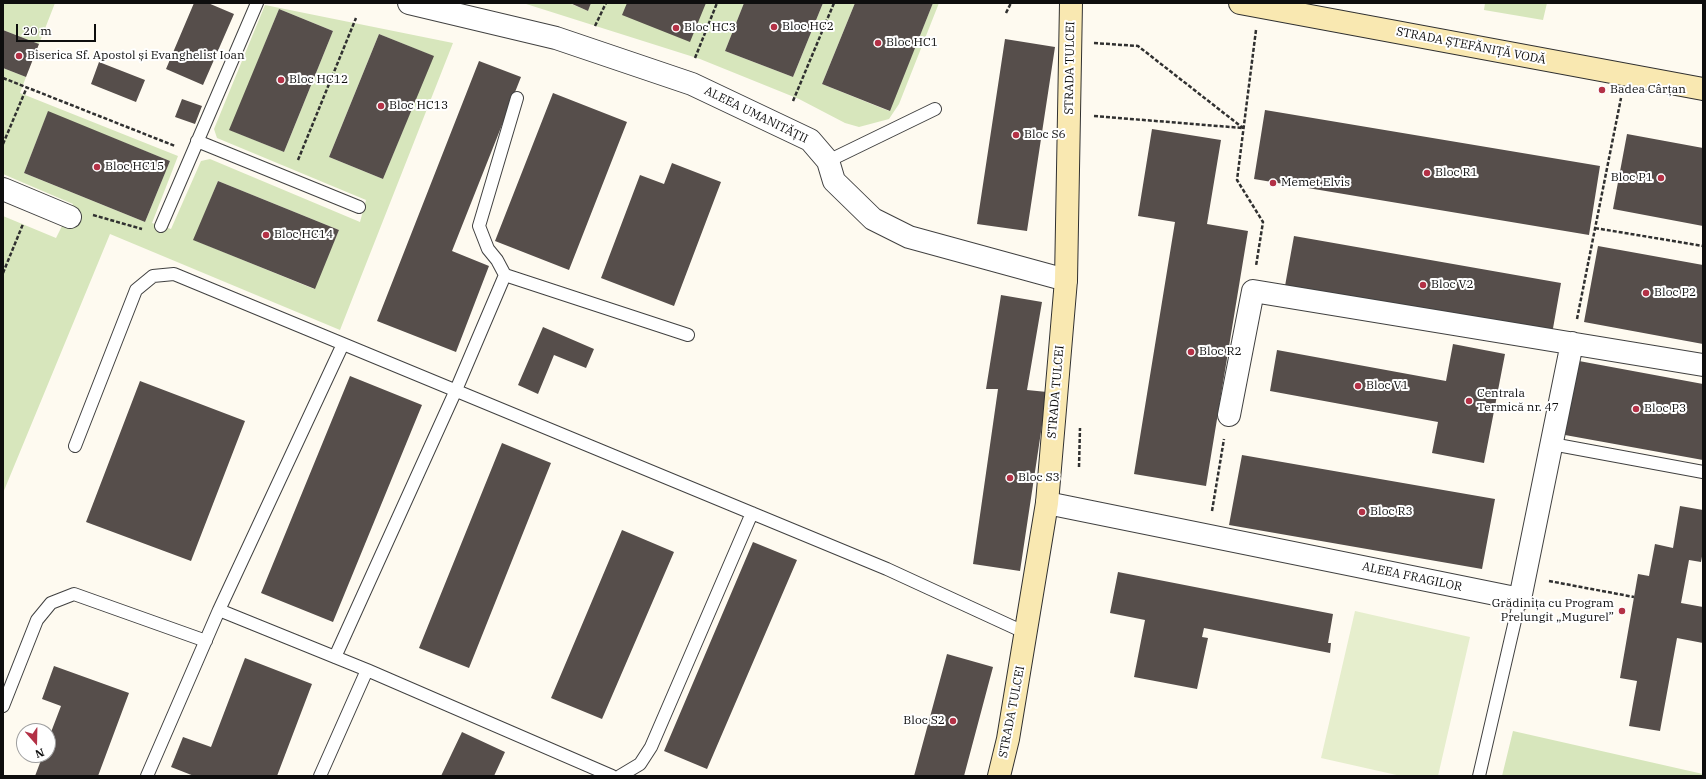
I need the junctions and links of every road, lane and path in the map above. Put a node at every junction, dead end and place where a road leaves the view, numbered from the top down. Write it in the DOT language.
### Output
graph roads {
  1 [pos="257,3"];
  2 [pos="410,3"];
  3 [pos="606,3"];
  4 [pos="717,3"];
  5 [pos="834,3"];
  6 [pos="1011,3"];
  7 [pos="1072,3"];
  8 [pos="1240,3"];
  9 [pos="1006,13"];
  10 [pos="356,18"];
  11 [pos="1257,28"];
  12 [pos="594,30"];
  13 [pos="1092,43"];
  14 [pos="694,62"];
  15 [pos="3,78"];
  16 [pos="27,87"];
  17 [pos="1703,89"];
  18 [pos="517,98"];
  19 [pos="793,101"];
  20 [pos="1619,107"];
  21 [pos="935,109"];
  22 [pos="1093,116"];
  23 [pos="1244,128"];
  24 [pos="197,141"];
  25 [pos="3,144"];
  26 [pos="192,153"];
  27 [pos="828,160"];
  28 [pos="290,179"];
  29 [pos="3,189"];
  30 [pos="34,202"];
  31 [pos="359,207"];
  32 [pos="70,217"];
  33 [pos="161,226"];
  34 [pos="1595,228"];
  35 [pos="1703,246"];
  36 [pos="3,273"];
  37 [pos="505,275"];
  38 [pos="1066,280"];
  39 [pos="1253,291"];
  40 [pos="688,335"];
  41 [pos="1572,343"];
  42 [pos="343,344"];
  43 [pos="1703,365"];
  44 [pos="456,390"];
  45 [pos="1229,415"];
  46 [pos="1552,444"];
  47 [pos="75,446"];
  48 [pos="1703,472"];
  49 [pos="1047,503"];
  50 [pos="752,513"];
  51 [pos="1207,536"];
  52 [pos="1525,576"];
  53 [pos="1634,597"];
  54 [pos="1520,599"];
  55 [pos="219,610"];
  56 [pos="1026,632"];
  57 [pos="206,641"];
  58 [pos="335,657"];
  59 [pos="366,670"];
  60 [pos="3,706"];
  61 [pos="147,776"];
  62 [pos="320,776"];
  63 [pos="612,776"];
  64 [pos="620,776"];
  65 [pos="999,776"];
  66 [pos="1479,776"];
  1 -- 24 [label="lane"];
  2 -- 27 [label="street, ALEEA UMANITĂȚII"];
  3 -- 12 [label="path"];
  4 -- 14 [label="path"];
  5 -- 19 [label="path"];
  6 -- 9 [label="path"];
  7 -- 38 [label="street, STRADA TULCEI"];
  8 -- 17 [label="street, STRADA ȘTEFĂNIȚĂ VODĂ"];
  10 -- 28 [label="path"];
  11 -- 23 [label="path"];
  13 -- 23 [label="path"];
  15 -- 16 [label="path"];
  16 -- 25 [label="path"];
  16 -- 26 [label="path"];
  18 -- 37 [label="lane"];
  20 -- 34 [label="path"];
  21 -- 27 [label="lane"];
  22 -- 23 [label="path"];
  23 -- 39 [label="path"];
  24 -- 26 [label="lane"];
  24 -- 28 [label="lane"];
  26 -- 33 [label="lane"];
  27 -- 38 [label="street, ALEEA UMANITĂȚII"];
  28 -- 31 [label="lane"];
  29 -- 30 [label="street"];
  30 -- 32 [label="street"];
  30 -- 36 [label="path"];
  32 -- 33 [label="path"];
  34 -- 35 [label="path"];
  34 -- 41 [label="path"];
  37 -- 40 [label="lane"];
  37 -- 44 [label="lane"];
  38 -- 49 [label="street, STRADA TULCEI"];
  39 -- 41 [label="street"];
  39 -- 45 [label="street"];
  41 -- 43 [label="street"];
  41 -- 46 [label="street"];
  42 -- 44 [label="lane"];
  42 -- 47 [label="lane"];
  42 -- 55 [label="lane"];
  44 -- 50 [label="lane"];
  44 -- 58 [label="lane"];
  45 -- 51 [label="path"];
  46 -- 48 [label="lane"];
  46 -- 52 [label="street"];
  49 -- 51 [label="street, ALEEA FRAGILOR"];
  49 -- 56 [label="street, STRADA TULCEI"];
  50 -- 56 [label="lane"];
  50 -- 64 [label="lane"];
  51 -- 54 [label="street, ALEEA FRAGILOR"];
  52 -- 53 [label="path"];
  52 -- 54 [label="street"];
  54 -- 66 [label="lane"];
  55 -- 57 [label="lane"];
  55 -- 58 [label="lane"];
  56 -- 65 [label="street, STRADA TULCEI"];
  57 -- 60 [label="lane"];
  57 -- 61 [label="lane"];
  58 -- 59 [label="lane"];
  59 -- 62 [label="lane"];
  59 -- 63 [label="lane"];
}
